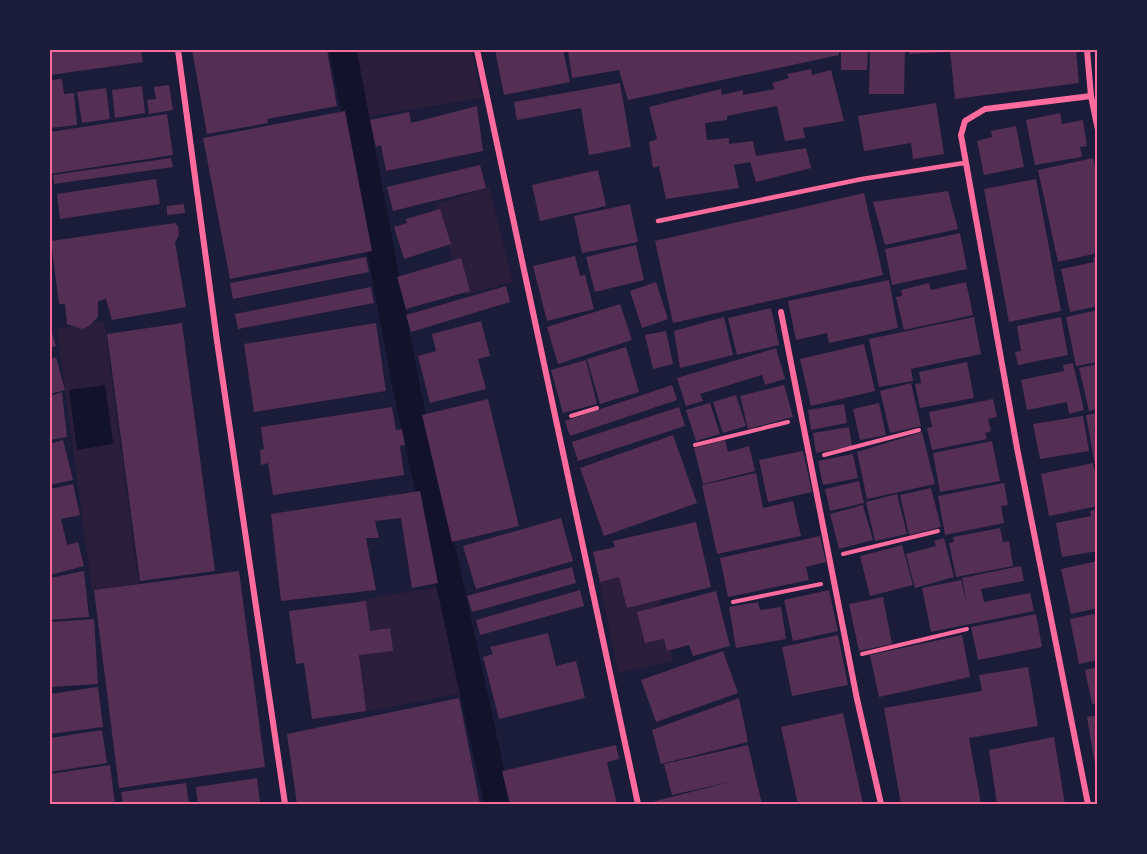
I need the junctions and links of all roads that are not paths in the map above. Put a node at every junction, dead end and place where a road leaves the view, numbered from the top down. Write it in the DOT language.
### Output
graph roads {
  1 [pos="178,50"];
  2 [pos="477,50"];
  3 [pos="1087,50"];
  4 [pos="1091,96"];
  5 [pos="1098,130"];
  6 [pos="964,163"];
  7 [pos="658,221"];
  8 [pos="781,312"];
  9 [pos="285,804"];
  10 [pos="638,804"];
  11 [pos="881,804"];
  12 [pos="1088,804"];
  1 -- 9 [label="street"];
  2 -- 10 [label="street"];
  3 -- 4 [label="street"];
  4 -- 5 [label="street"];
  4 -- 6 [label="street"];
  6 -- 7 [label="lane"];
  6 -- 12 [label="street"];
  8 -- 11 [label="street"];
}
